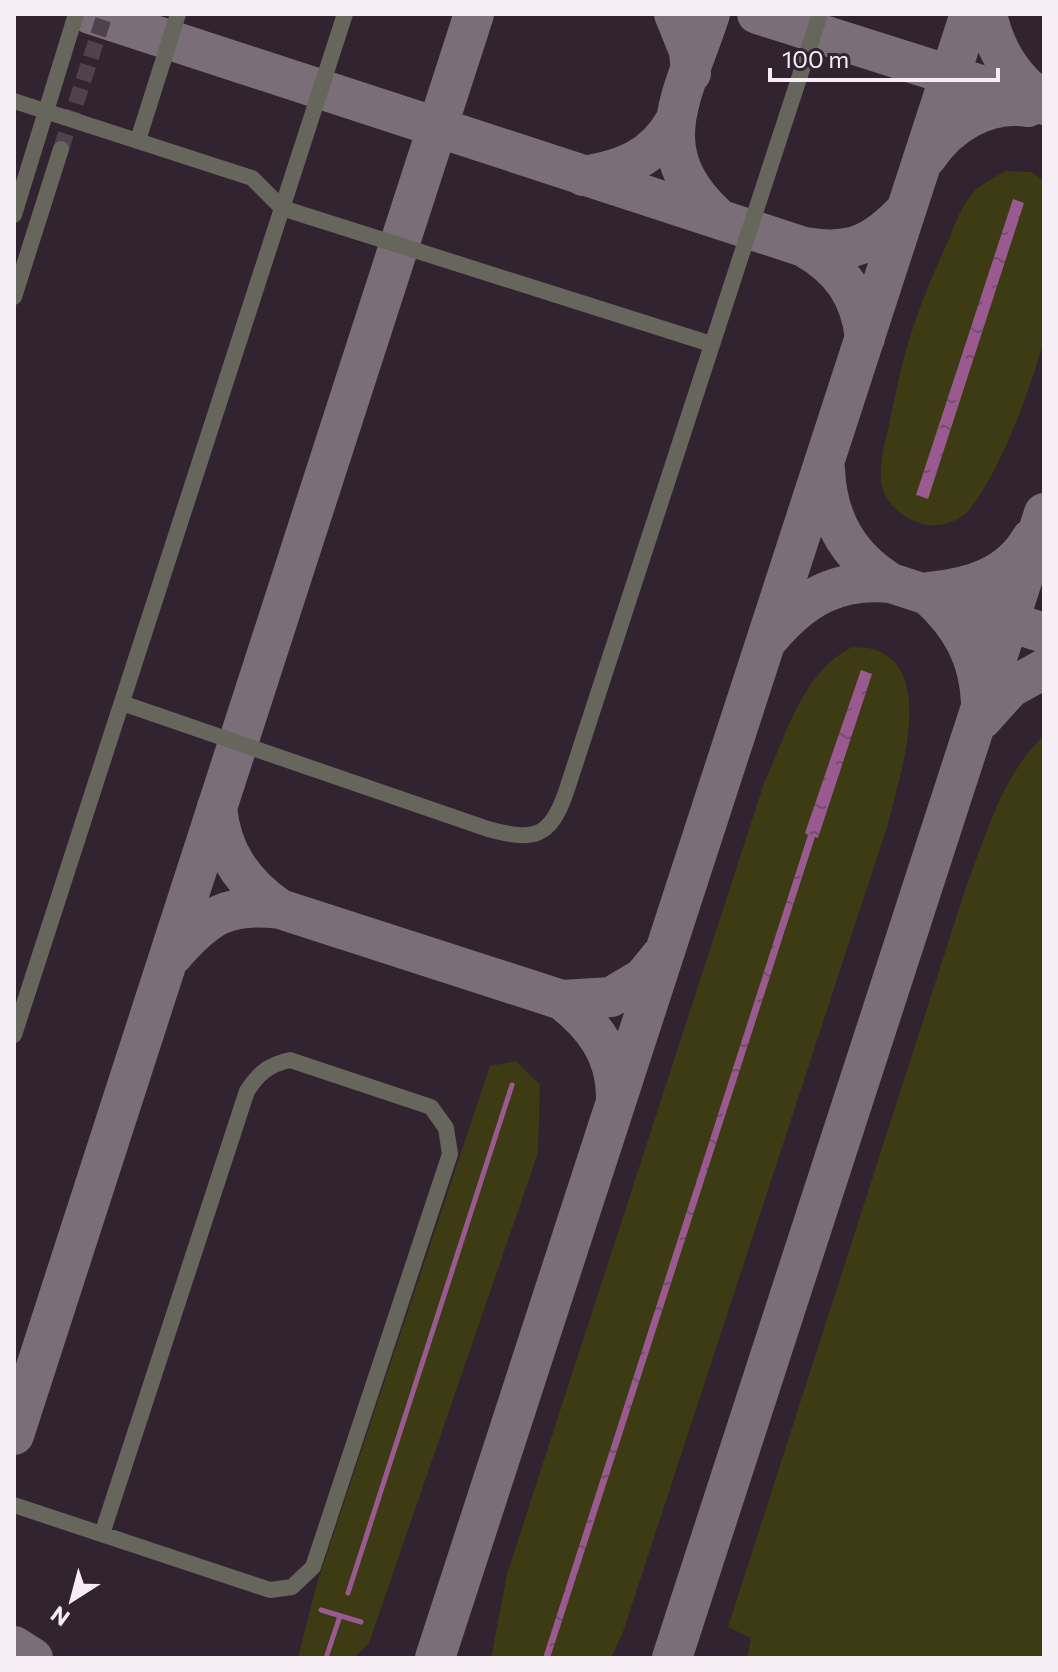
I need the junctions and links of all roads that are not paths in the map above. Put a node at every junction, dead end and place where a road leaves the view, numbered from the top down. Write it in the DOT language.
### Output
graph roads {
  1 [pos="76,14"];
  2 [pos="178,14"];
  3 [pos="345,14"];
  4 [pos="820,14"];
  5 [pos="14,101"];
  6 [pos="46,111"];
  7 [pos="138,140"];
  8 [pos="61,149"];
  9 [pos="282,208"];
  10 [pos="14,215"];
  11 [pos="14,297"];
  12 [pos="711,344"];
  13 [pos="122,703"];
  14 [pos="14,1035"];
  15 [pos="14,1505"];
  16 [pos="102,1534"];
  1 -- 6 [label="lane"];
  2 -- 7 [label="lane"];
  3 -- 9 [label="lane"];
  4 -- 12 [label="lane"];
  5 -- 6 [label="lane"];
  6 -- 7 [label="lane"];
  6 -- 10 [label="lane"];
  7 -- 9 [label="lane"];
  8 -- 11 [label="lane"];
  9 -- 12 [label="lane"];
  9 -- 13 [label="lane"];
  12 -- 13 [label="lane"];
  13 -- 14 [label="lane"];
  15 -- 16 [label="lane"];
  16 -- 16 [label="lane"];
}
